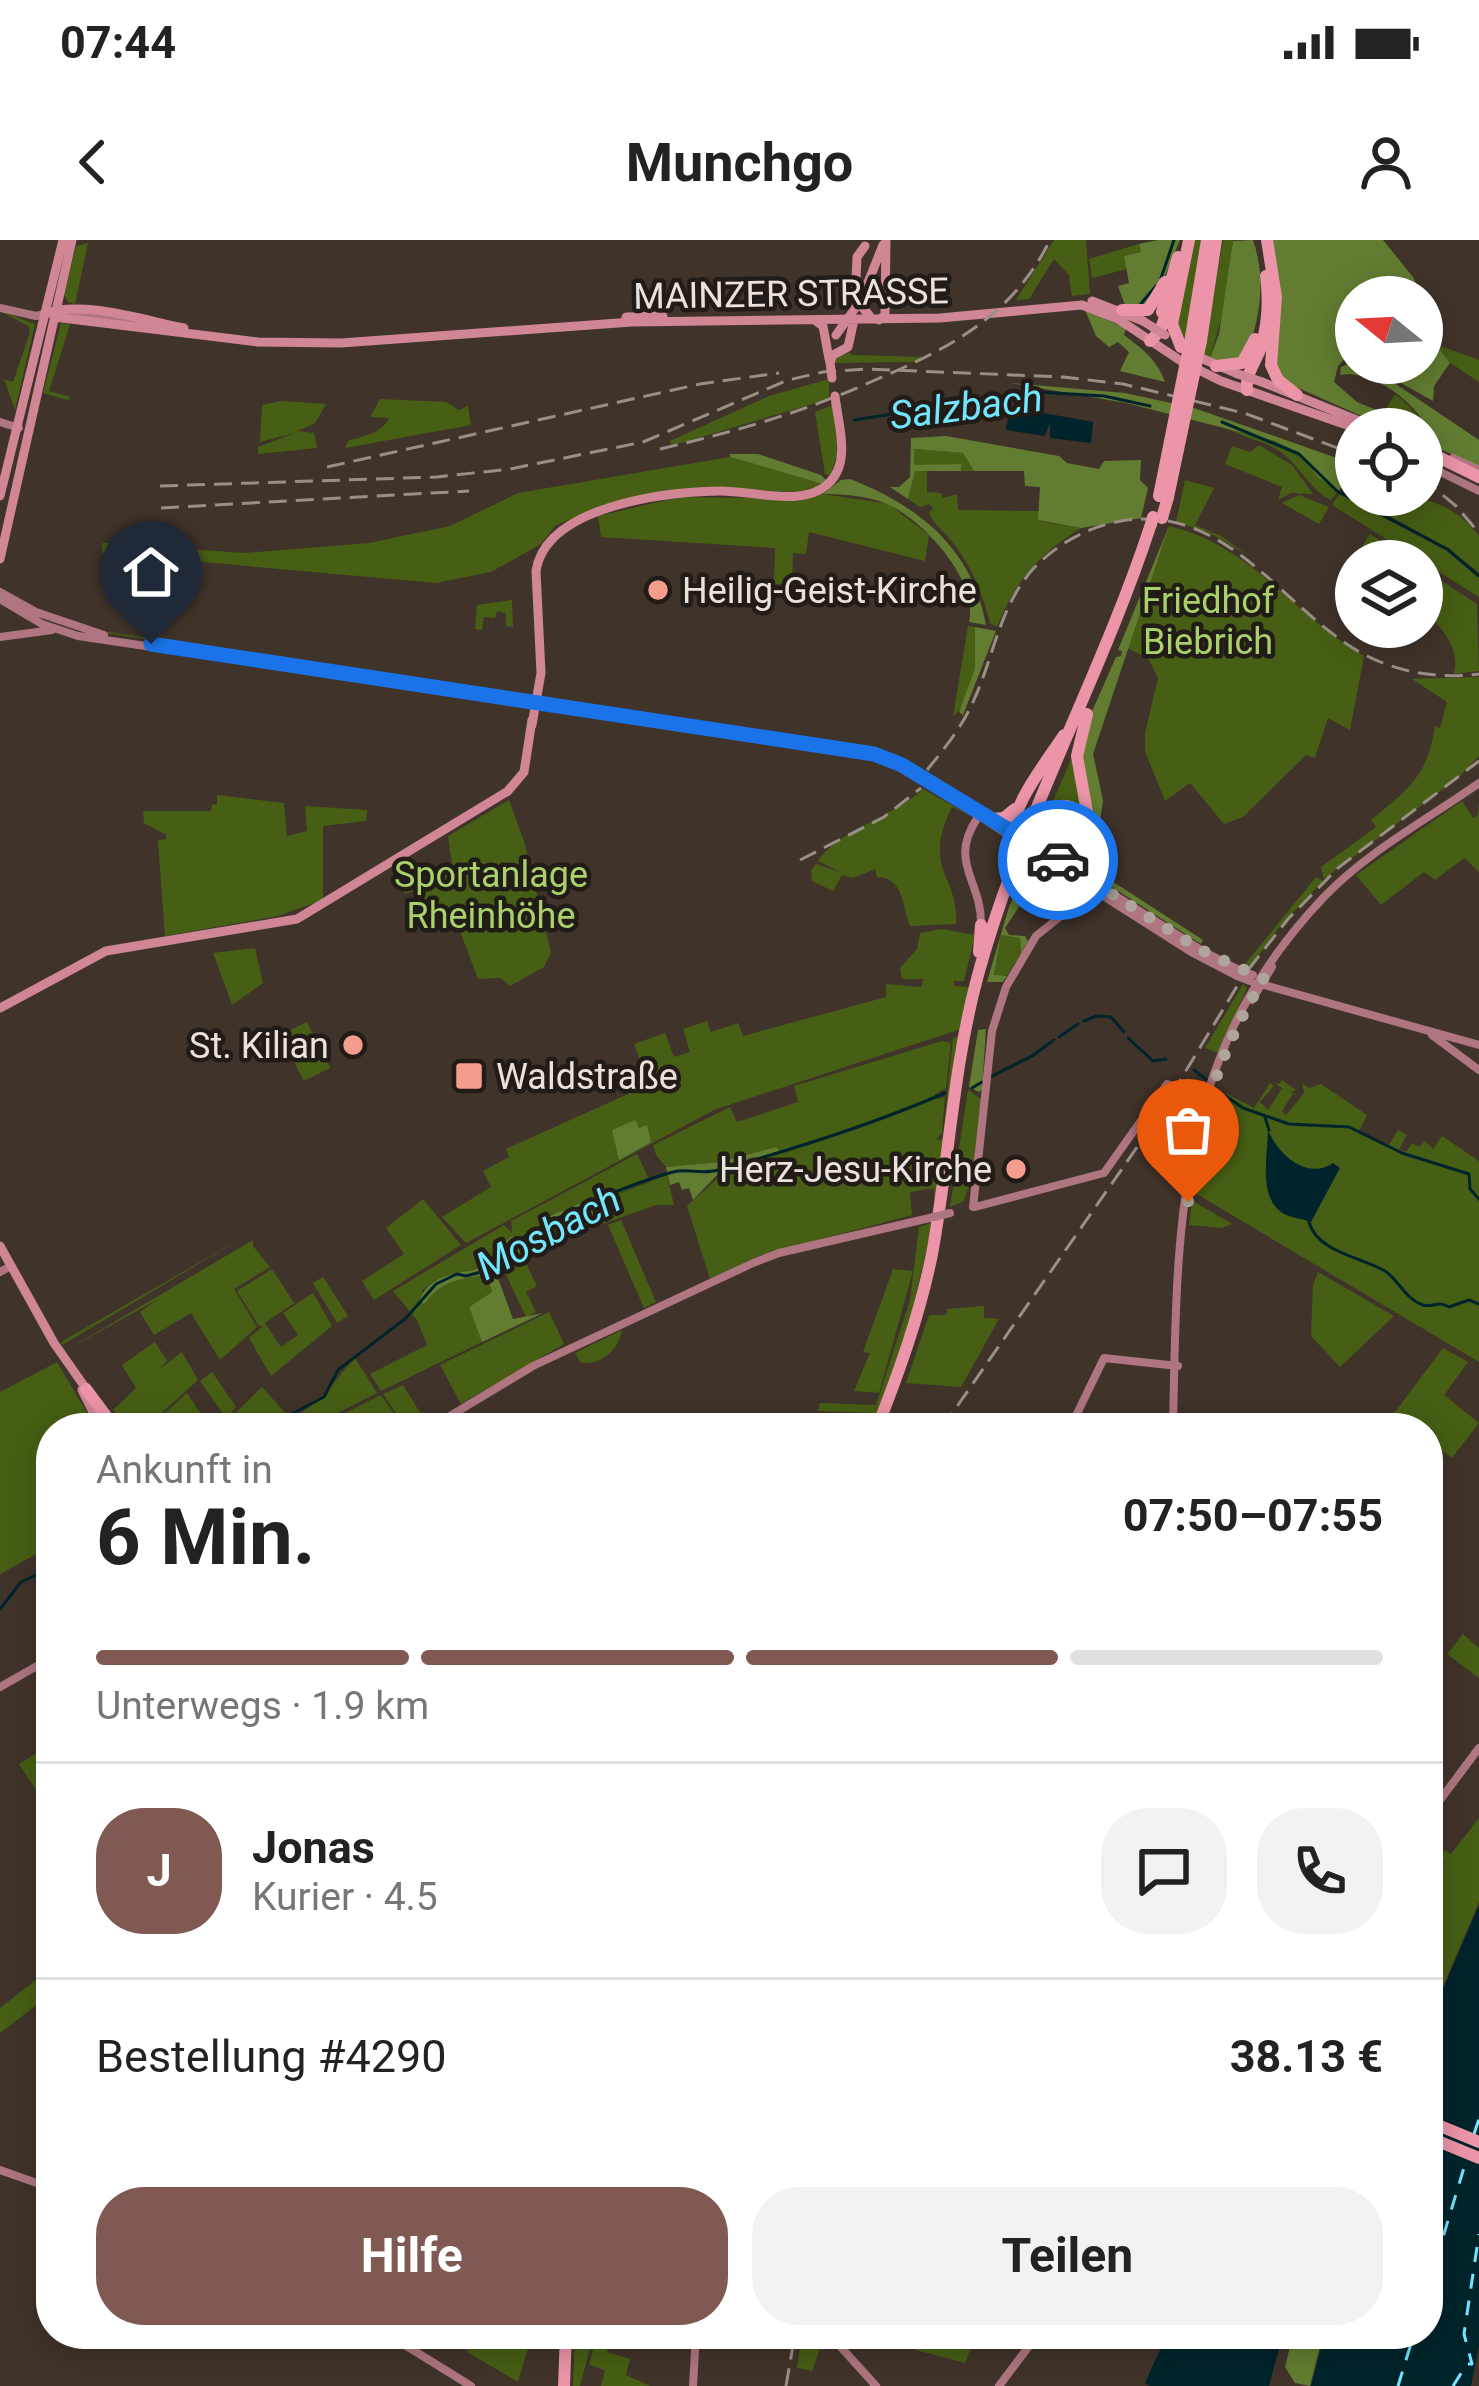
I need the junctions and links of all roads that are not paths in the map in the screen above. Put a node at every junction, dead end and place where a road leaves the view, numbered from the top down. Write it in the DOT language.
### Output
graph roads {
  1 [pos="68,240"];
  2 [pos="1265,240"];
  3 [pos="884,241"];
  4 [pos="1185,242"];
  5 [pos="1214,244"];
  6 [pos="865,246"];
  7 [pos="882,261"];
  8 [pos="1269,273"];
  9 [pos="60,289"];
  10 [pos="855,299"];
  11 [pos="0,306"];
  12 [pos="1013,308"];
  13 [pos="81,310"];
  14 [pos="1116,312"];
  15 [pos="49,314"];
  16 [pos="841,315"];
  17 [pos="956,315"];
  18 [pos="879,317"];
  19 [pos="686,319"];
  20 [pos="816,320"];
  21 [pos="854,320"];
  22 [pos="575,323"];
  23 [pos="156,326"];
  24 [pos="178,327"];
  25 [pos="196,335"];
  26 [pos="1158,338"];
  27 [pos="1191,342"];
  28 [pos="836,343"];
  29 [pos="830,360"];
  30 [pos="1216,366"];
  31 [pos="1247,390"];
  32 [pos="1298,395"];
  33 [pos="1335,411"];
  34 [pos="1335,421"];
  35 [pos="0,422"];
  36 [pos="22,429"];
  37 [pos="0,441"];
  38 [pos="11,450"];
  39 [pos="1443,464"];
  40 [pos="1479,480"];
  41 [pos="1,491"];
  42 [pos="13,497"];
  43 [pos="0,559"];
  44 [pos="0,595"];
  45 [pos="54,624"];
  46 [pos="0,637"];
  47 [pos="536,703"];
  48 [pos="1087,704"];
  49 [pos="1479,783"];
  50 [pos="943,790"];
  51 [pos="1023,799"];
  52 [pos="978,817"];
  53 [pos="993,819"];
  54 [pos="1039,823"];
  55 [pos="1015,836"];
  56 [pos="1073,868"];
  57 [pos="981,925"];
  58 [pos="1199,953"];
  59 [pos="981,976"];
  60 [pos="1257,980"];
  61 [pos="0,1008"];
  62 [pos="1430,1033"];
  63 [pos="1479,1045"];
  64 [pos="1479,1070"];
  65 [pos="1190,1091"];
  66 [pos="1206,1102"];
  67 [pos="1201,1120"];
  68 [pos="972,1208"];
  69 [pos="0,1246"];
  70 [pos="4,1266"];
  71 [pos="1176,1366"];
  72 [pos="85,1391"];
  73 [pos="98,1413"];
  74 [pos="102,1413"];
  75 [pos="455,1413"];
  76 [pos="885,1413"];
  77 [pos="1077,1413"];
  78 [pos="1175,1413"];
  79 [pos="36,1666"];
  80 [pos="0,1687"];
  81 [pos="1479,1748"];
  82 [pos="1443,1796"];
  83 [pos="1443,2127"];
  84 [pos="1479,2142"];
  85 [pos="1443,2143"];
  86 [pos="1479,2158"];
  87 [pos="0,2170"];
  88 [pos="36,2183"];
  89 [pos="412,2349"];
  90 [pos="562,2349"];
  91 [pos="695,2349"];
  92 [pos="843,2349"];
  93 [pos="1027,2349"];
  94 [pos="472,2386"];
  95 [pos="561,2386"];
  96 [pos="693,2386"];
  97 [pos="876,2386"];
  98 [pos="999,2386"];
  1 -- 9 [label="main road"];
  1 -- 15 [label="main road"];
  2 -- 8 [label="highway"];
  3 -- 6 [label="main road"];
  3 -- 7 [label="main road"];
  4 -- 14 [label="highway"];
  4 -- 26 [label="highway"];
  4 -- 27 [label="highway"];
  5 -- 27 [label="highway"];
  6 -- 7 [label="main road"];
  6 -- 10 [label="main road"];
  7 -- 18 [label="main road"];
  7 -- 28 [label="main road, bridge"];
  8 -- 30 [label="highway"];
  8 -- 31 [label="highway"];
  8 -- 32 [label="highway"];
  9 -- 13 [label="main road"];
  9 -- 15 [label="main road"];
  10 -- 16 [label="main road"];
  10 -- 18 [label="main road"];
  11 -- 15 [label="main road, MAINZER STRASSE"];
  12 -- 14 [label="main road, MAINZER STRASSE"];
  12 -- 14 [label="main road, MAINZER STRASSE"];
  12 -- 17 [label="main road, MAINZER STRASSE"];
  12 -- 17 [label="main road, MAINZER STRASSE"];
  13 -- 15 [label="main road, MAINZER STRASSE"];
  13 -- 24 [label="main road, MAINZER STRASSE"];
  14 -- 26 [label="main road, MAINZER STRASSE"];
  14 -- 26 [label="main road, MAINZER STRASSE, bridge"];
  15 -- 23 [label="main road, MAINZER STRASSE"];
  15 -- 25 [label="main road, MAINZER STRASSE"];
  15 -- 36 [label="main road"];
  16 -- 18 [label="main road, MAINZER STRASSE"];
  16 -- 19 [label="main road, MAINZER STRASSE"];
  17 -- 18 [label="main road, MAINZER STRASSE"];
  17 -- 18 [label="main road, MAINZER STRASSE"];
  18 -- 21 [label="main road, MAINZER STRASSE"];
  19 -- 20 [label="main road, MAINZER STRASSE"];
  19 -- 22 [label="main road, MAINZER STRASSE"];
  19 -- 22 [label="main road, MAINZER STRASSE"];
  20 -- 21 [label="main road, MAINZER STRASSE"];
  20 -- 29 [label="main road"];
  21 -- 28 [label="main road"];
  22 -- 24 [label="main road, MAINZER STRASSE"];
  22 -- 25 [label="main road, MAINZER STRASSE"];
  23 -- 24 [label="main road, MAINZER STRASSE"];
  23 -- 25 [label="main road, MAINZER STRASSE"];
  26 -- 27 [label="main road, MAINZER STRASSE"];
  26 -- 31 [label="main road, MAINZER STRASSE"];
  27 -- 30 [label="main road, MAINZER STRASSE"];
  27 -- 48 [label="highway, bridge"];
  28 -- 29 [label="main road"];
  29 -- 47 [label="main road, bridge"];
  30 -- 32 [label="main road, bridge"];
  31 -- 34 [label="main road, MAINZER STRASSE"];
  32 -- 33 [label="main road"];
  35 -- 36 [label="main road"];
  36 -- 38 [label="main road"];
  36 -- 42 [label="main road"];
  37 -- 38 [label="main road"];
  38 -- 41 [label="main road"];
  39 -- 40 [label="highway"];
  41 -- 42 [label="main road"];
  42 -- 43 [label="main road"];
  44 -- 45 [label="main road"];
  44 -- 45 [label="main road"];
  45 -- 46 [label="main road"];
  45 -- 47 [label="main road"];
  47 -- 50 [label="main road, bridge"];
  47 -- 61 [label="main road"];
  48 -- 51 [label="highway"];
  48 -- 54 [label="highway"];
  48 -- 56 [label="highway"];
  48 -- 59 [label="highway"];
  49 -- 60 [label="main road"];
  50 -- 52 [label="main road"];
  50 -- 53 [label="main road"];
  51 -- 53 [label="highway"];
  51 -- 55 [label="highway"];
  52 -- 53 [label="main road"];
  52 -- 55 [label="main road"];
  52 -- 57 [label="main road"];
  53 -- 55 [label="main road"];
  54 -- 56 [label="highway"];
  54 -- 59 [label="highway"];
  55 -- 56 [label="main road, bridge"];
  56 -- 58 [label="main road"];
  56 -- 58 [label="main road"];
  56 -- 68 [label="main road"];
  57 -- 59 [label="highway"];
  58 -- 60 [label="main road, bridge"];
  59 -- 76 [label="highway"];
  60 -- 62 [label="main road"];
  60 -- 66 [label="main road"];
  62 -- 63 [label="main road"];
  62 -- 64 [label="main road"];
  65 -- 66 [label="main road"];
  65 -- 67 [label="main road"];
  65 -- 68 [label="main road"];
  66 -- 67 [label="main road"];
  67 -- 71 [label="main road"];
  68 -- 75 [label="main road, bridge"];
  69 -- 70 [label="main road"];
  70 -- 72 [label="main road"];
  71 -- 77 [label="main road"];
  71 -- 78 [label="main road"];
  72 -- 73 [label="highway"];
  72 -- 74 [label="highway"];
  79 -- 80 [label="main road"];
  81 -- 82 [label="main road"];
  83 -- 84 [label="highway"];
  85 -- 86 [label="highway"];
  87 -- 88 [label="main road"];
  89 -- 94 [label="main road"];
  90 -- 95 [label="highway"];
  91 -- 96 [label="main road"];
  92 -- 97 [label="main road"];
  93 -- 98 [label="main road"];
}
